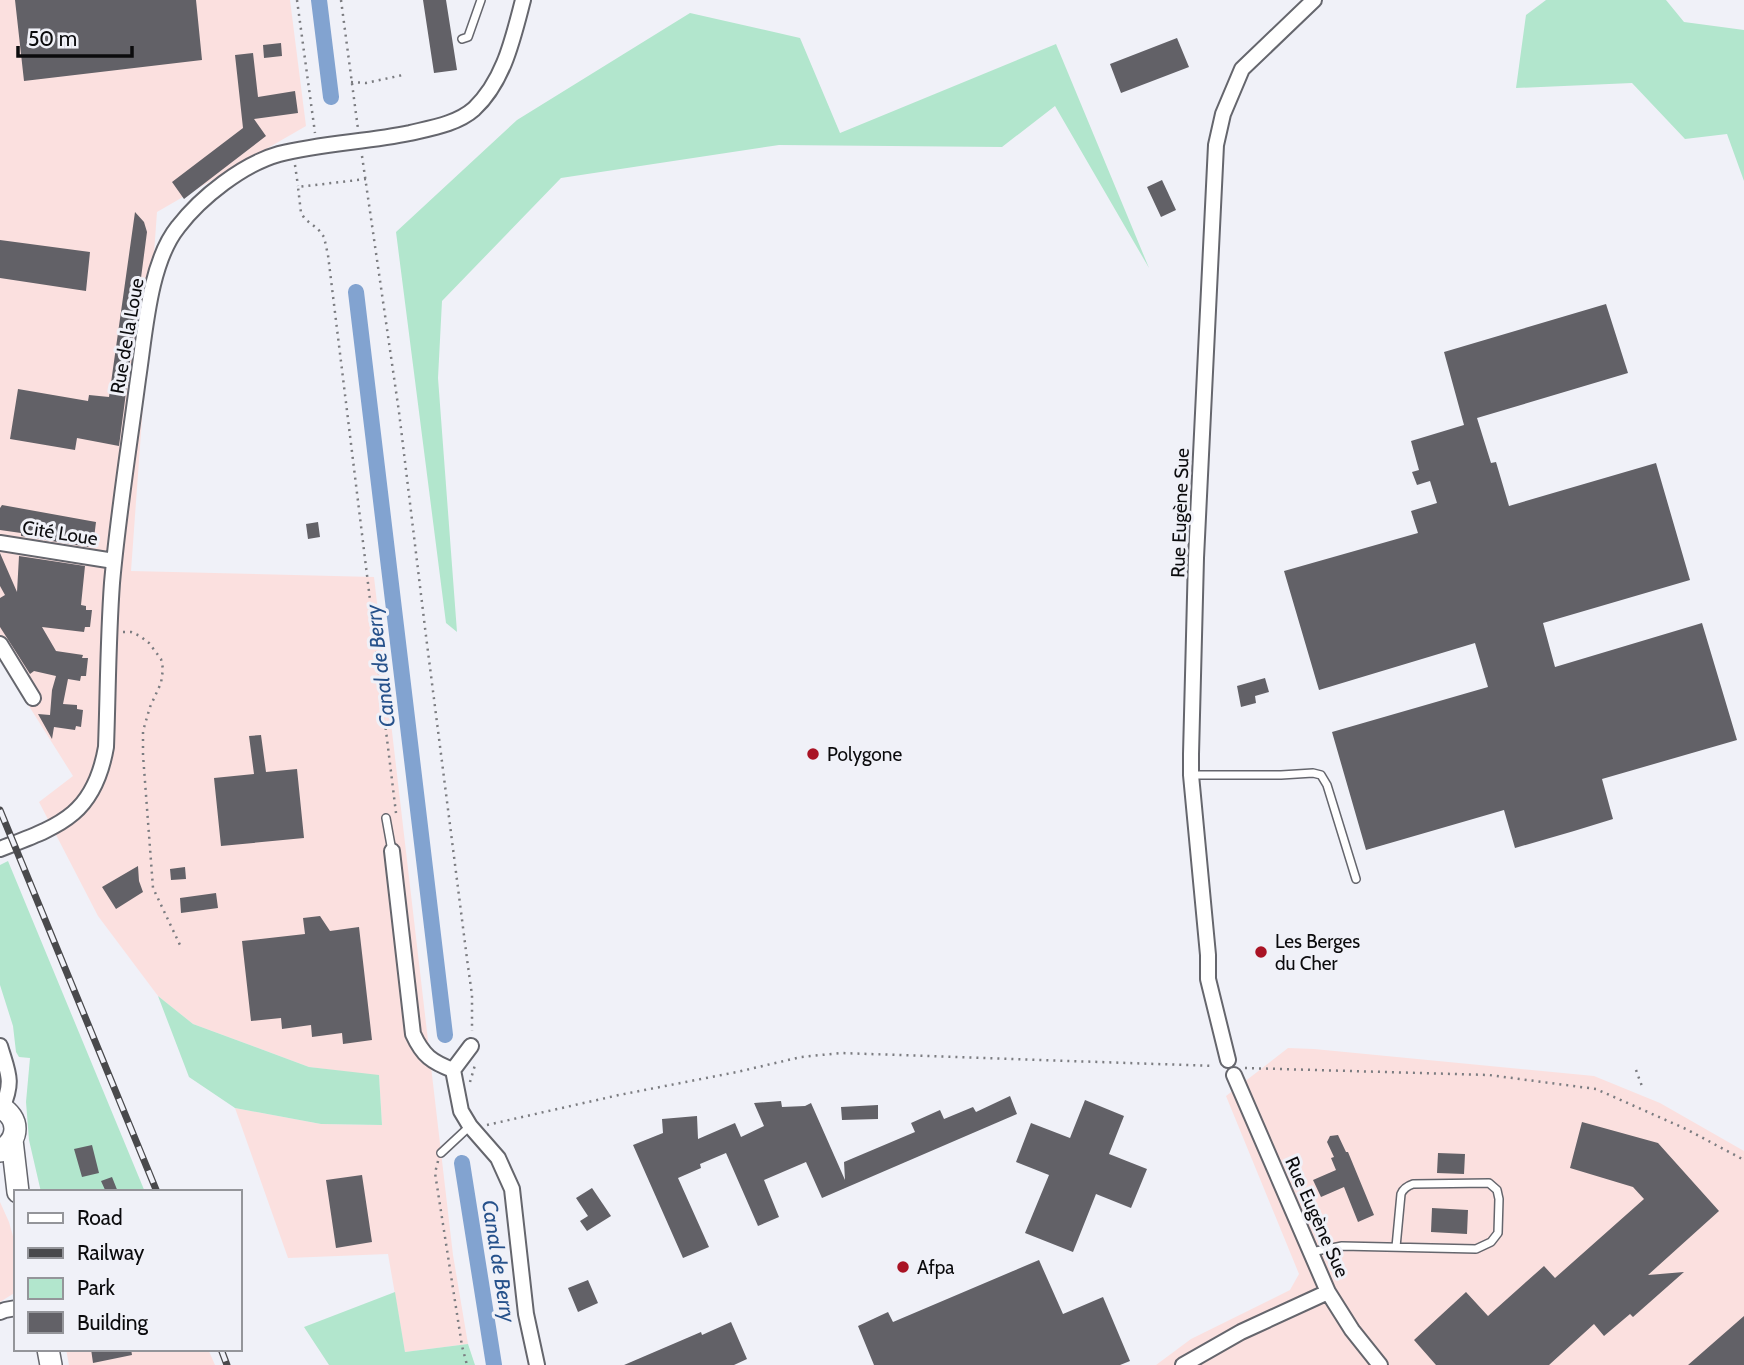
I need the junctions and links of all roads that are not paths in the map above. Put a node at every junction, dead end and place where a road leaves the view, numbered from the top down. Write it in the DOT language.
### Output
graph roads {
  1 [pos="481,0"];
  2 [pos="523,0"];
  3 [pos="1314,0"];
  4 [pos="462,39"];
  5 [pos="0,543"];
  6 [pos="114,561"];
  7 [pos="0,644"];
  8 [pos="33,698"];
  9 [pos="1191,775"];
  10 [pos="386,818"];
  11 [pos="0,849"];
  12 [pos="392,851"];
  13 [pos="1356,880"];
  14 [pos="0,1046"];
  15 [pos="471,1046"];
  16 [pos="453,1070"];
  17 [pos="1,1107"];
  18 [pos="478,1126"];
  19 [pos="6,1145"];
  20 [pos="441,1153"];
  21 [pos="0,1173"];
  22 [pos="17,1190"];
  23 [pos="14,1198"];
  24 [pos="1395,1247"];
  25 [pos="1310,1252"];
  26 [pos="1328,1292"];
  27 [pos="537,1365"];
  28 [pos="1183,1365"];
  29 [pos="1380,1365"];
  1 -- 4 [label="lane"];
  2 -- 6 [label="street, Rue de la Loue"];
  3 -- 9 [label="street, Rue Eugène Sue"];
  5 -- 6 [label="street, Cité Loue"];
  6 -- 11 [label="street, Rue de la Loue"];
  7 -- 8 [label="street"];
  9 -- 13 [label="lane"];
  9 -- 25 [label="street, Rue Eugène Sue"];
  10 -- 12 [label="lane"];
  12 -- 16 [label="street"];
  14 -- 17 [label="street"];
  15 -- 16 [label="street"];
  16 -- 18 [label="street"];
  17 -- 19 [label="main road"];
  18 -- 20 [label="lane"];
  18 -- 27 [label="street"];
  19 -- 22 [label="main road"];
  21 -- 23 [label="main road"];
  24 -- 24 [label="lane"];
  24 -- 25 [label="lane"];
  25 -- 26 [label="street, Rue Eugène Sue"];
  26 -- 28 [label="street"];
  26 -- 29 [label="street, Rue Eugène Sue"];
}
